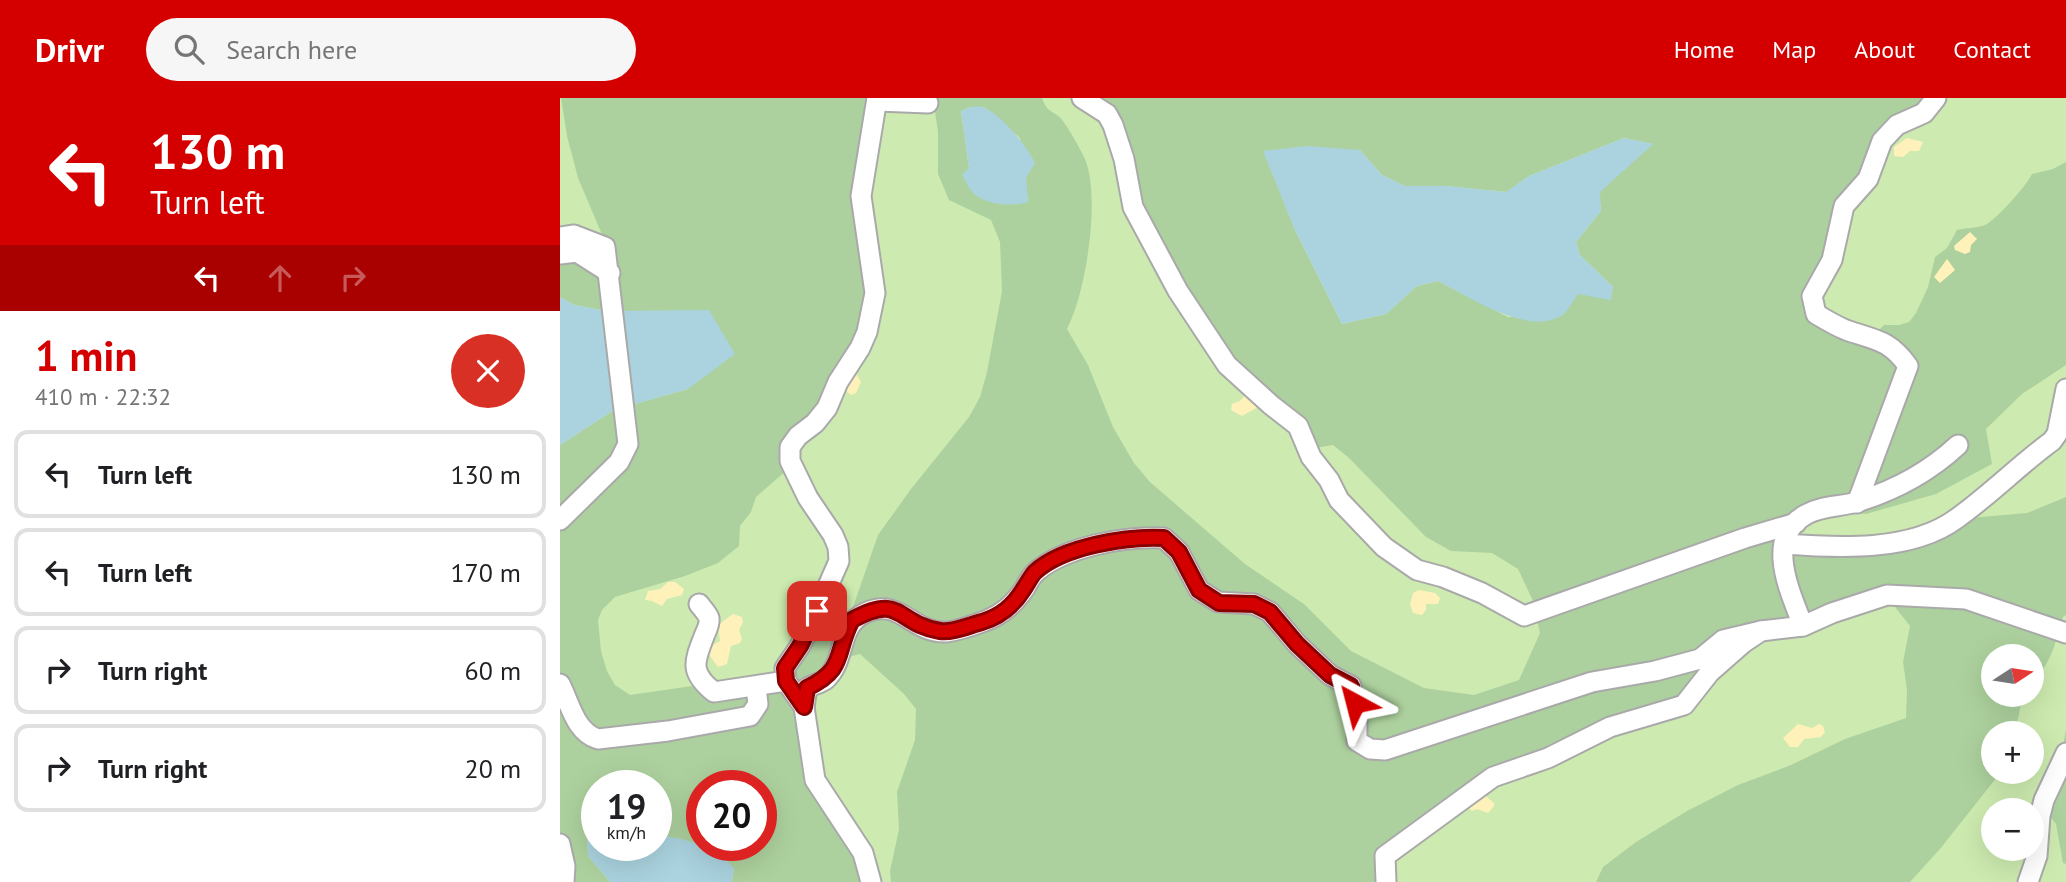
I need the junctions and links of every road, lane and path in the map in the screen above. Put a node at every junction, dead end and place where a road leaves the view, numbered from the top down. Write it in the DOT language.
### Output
graph roads {
  1 [pos="1083,98"];
  2 [pos="1936,98"];
  3 [pos="877,100"];
  4 [pos="928,103"];
  5 [pos="560,237"];
  6 [pos="560,254"];
  7 [pos="611,282"];
  8 [pos="2066,389"];
  9 [pos="1958,445"];
  10 [pos="1857,503"];
  11 [pos="560,520"];
  12 [pos="1796,523"];
  13 [pos="1784,544"];
  14 [pos="699,604"];
  15 [pos="1802,626"];
  16 [pos="2043,626"];
  17 [pos="1761,631"];
  18 [pos="2066,634"];
  19 [pos="2066,644"];
  20 [pos="786,681"];
  21 [pos="560,684"];
  22 [pos="756,687"];
  23 [pos="804,707"];
  24 [pos="2066,753"];
  25 [pos="560,844"];
  26 [pos="564,882"];
  27 [pos="872,882"];
  28 [pos="1386,882"];
  29 [pos="2028,882"];
  1 -- 12 [label="lane"];
  2 -- 10 [label="lane"];
  3 -- 4 [label="lane"];
  3 -- 20 [label="lane"];
  5 -- 7 [label="lane"];
  6 -- 7 [label="lane"];
  7 -- 11 [label="lane"];
  8 -- 13 [label="lane"];
  9 -- 10 [label="lane"];
  10 -- 12 [label="lane"];
  12 -- 13 [label="lane"];
  13 -- 15 [label="lane"];
  14 -- 22 [label="lane"];
  15 -- 16 [label="lane"];
  15 -- 17 [label="lane"];
  16 -- 18 [label="lane"];
  16 -- 19 [label="lane"];
  17 -- 23 [label="lane"];
  17 -- 28 [label="lane"];
  20 -- 22 [label="lane"];
  20 -- 23 [label="lane"];
  21 -- 22 [label="lane"];
  23 -- 27 [label="lane"];
  24 -- 29 [label="lane"];
  25 -- 26 [label="lane"];
}
